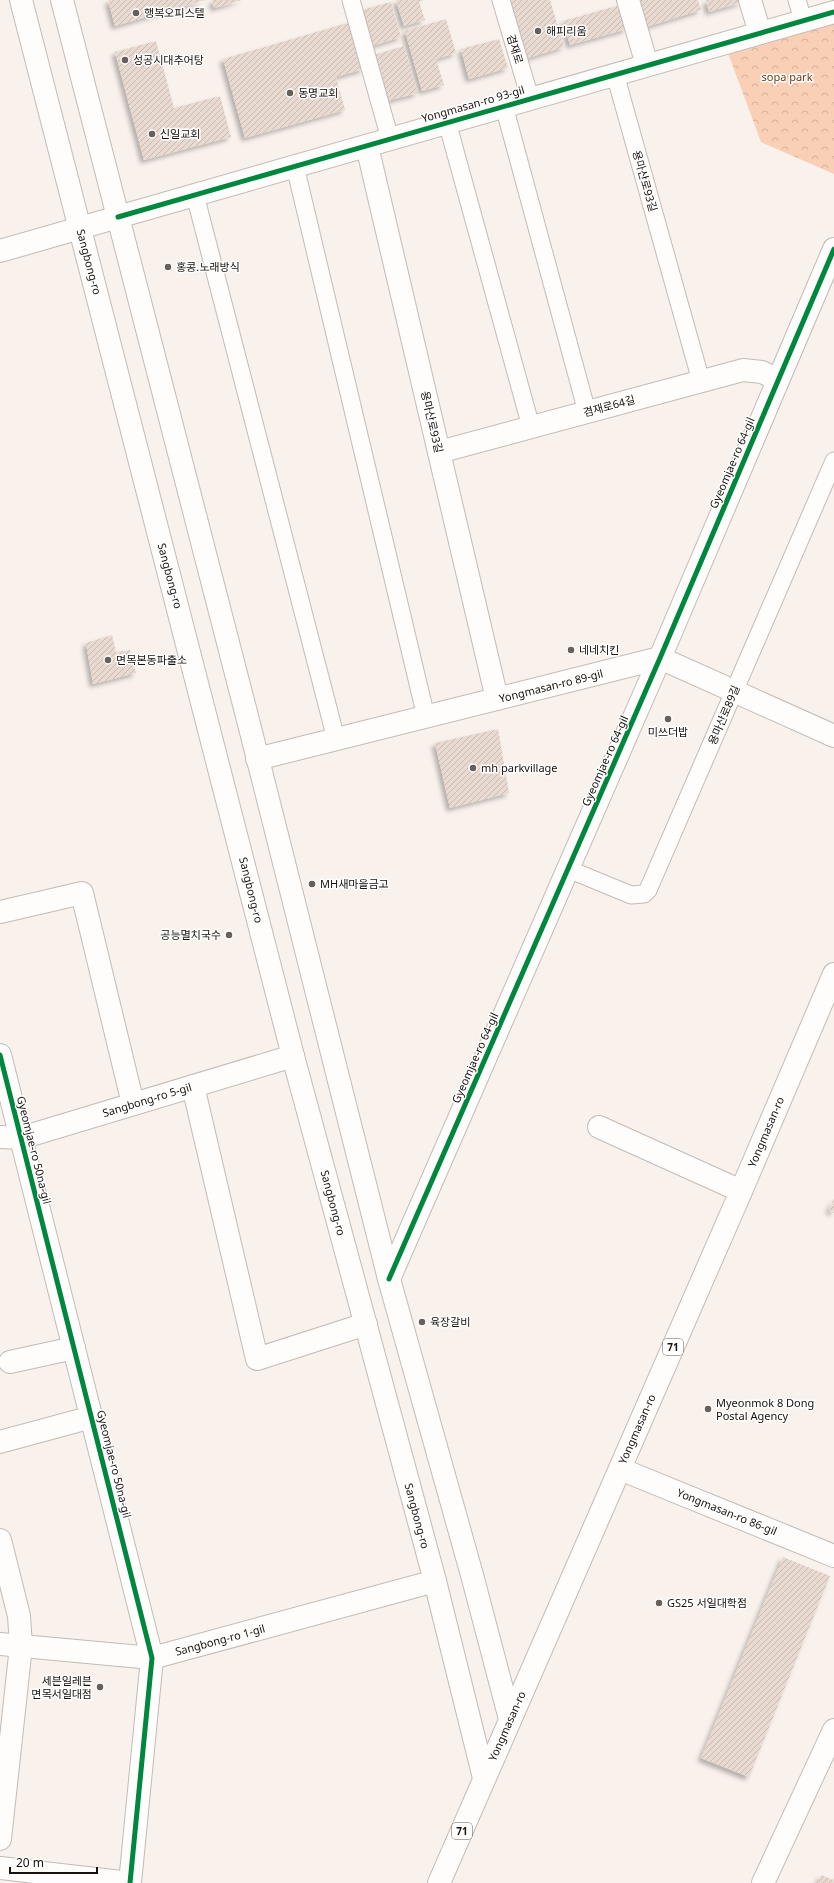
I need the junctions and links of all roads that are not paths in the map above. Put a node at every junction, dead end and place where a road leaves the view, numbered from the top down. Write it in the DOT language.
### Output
graph roads {
  1 [pos="20,0"];
  2 [pos="62,0"];
  3 [pos="351,0"];
  4 [pos="500,0"];
  5 [pos="628,0"];
  6 [pos="750,0"];
  7 [pos="800,10"];
  8 [pos="834,12"];
  9 [pos="760,33"];
  10 [pos="647,65"];
  11 [pos="615,74"];
  12 [pos="530,98"];
  13 [pos="504,106"];
  14 [pos="448,122"];
  15 [pos="390,139"];
  16 [pos="367,146"];
  17 [pos="295,166"];
  18 [pos="195,195"];
  19 [pos="118,217"];
  20 [pos="80,228"];
  21 [pos="834,249"];
  22 [pos="0,251"];
  23 [pos="778,380"];
  24 [pos="701,381"];
  25 [pos="587,412"];
  26 [pos="531,427"];
  27 [pos="439,452"];
  28 [pos="834,461"];
  29 [pos="660,658"];
  30 [pos="734,691"];
  31 [pos="498,699"];
  32 [pos="426,717"];
  33 [pos="834,736"];
  34 [pos="336,739"];
  35 [pos="257,759"];
  36 [pos="568,869"];
  37 [pos="0,912"];
  38 [pos="834,974"];
  39 [pos="0,1055"];
  40 [pos="293,1056"];
  41 [pos="193,1086"];
  42 [pos="134,1104"];
  43 [pos="599,1127"];
  44 [pos="11,1138"];
  45 [pos="741,1191"];
  46 [pos="389,1279"];
  47 [pos="366,1324"];
  48 [pos="74,1348"];
  49 [pos="10,1362"];
  50 [pos="92,1417"];
  51 [pos="0,1442"];
  52 [pos="620,1469"];
  53 [pos="0,1540"];
  54 [pos="834,1556"];
  55 [pos="435,1581"];
  56 [pos="10,1645"];
  57 [pos="152,1658"];
  58 [pos="510,1719"];
  59 [pos="834,1730"];
  60 [pos="484,1778"];
  61 [pos="0,1839"];
  62 [pos="4,1873"];
  63 [pos="130,1883"];
  64 [pos="439,1883"];
  65 [pos="762,1883"];
  1 -- 20 [label="street, Sangbong-ro"];
  2 -- 19 [label="street"];
  3 -- 15 [label="lane"];
  4 -- 12 [label="lane, 겸재로"];
  5 -- 10 [label="street"];
  6 -- 9 [label="street"];
  7 -- 8 [label="street, Yongmasan-ro 93-gil"];
  7 -- 9 [label="street, Yongmasan-ro 93-gil"];
  9 -- 10 [label="street, Yongmasan-ro 93-gil"];
  10 -- 11 [label="street, Yongmasan-ro 93-gil"];
  11 -- 12 [label="street, Yongmasan-ro 93-gil"];
  11 -- 24 [label="lane, 용마산로93길"];
  12 -- 13 [label="street, Yongmasan-ro 93-gil"];
  13 -- 14 [label="street, Yongmasan-ro 93-gil"];
  13 -- 25 [label="lane"];
  14 -- 15 [label="street, Yongmasan-ro 93-gil"];
  14 -- 26 [label="lane"];
  15 -- 16 [label="street, Yongmasan-ro 93-gil"];
  16 -- 17 [label="street, Yongmasan-ro 93-gil"];
  16 -- 27 [label="street, 용마산로93길"];
  17 -- 18 [label="street, Yongmasan-ro 93-gil"];
  17 -- 32 [label="lane"];
  18 -- 19 [label="street, Yongmasan-ro 93-gil"];
  18 -- 34 [label="lane"];
  19 -- 20 [label="street, Yongmasan-ro 93-gil"];
  19 -- 35 [label="street"];
  20 -- 22 [label="street, Yongmasan-ro 93-gil"];
  20 -- 40 [label="street, Sangbong-ro"];
  21 -- 23 [label="street, Gyeomjae-ro 64-gil"];
  23 -- 24 [label="street, 겸재로64길"];
  23 -- 29 [label="street, Gyeomjae-ro 64-gil"];
  24 -- 25 [label="street, 겸재로64길"];
  25 -- 26 [label="street, 겸재로64길"];
  26 -- 27 [label="street, 겸재로64길"];
  27 -- 31 [label="street, 용마산로93길"];
  28 -- 30 [label="lane, 용마산로89길"];
  29 -- 30 [label="street"];
  29 -- 31 [label="street, Yongmasan-ro 89-gil"];
  29 -- 36 [label="street, Gyeomjae-ro 64-gil"];
  30 -- 33 [label="street"];
  30 -- 36 [label="lane, 용마산로89길"];
  31 -- 32 [label="street, Yongmasan-ro 89-gil"];
  32 -- 34 [label="street, Yongmasan-ro 89-gil"];
  34 -- 35 [label="street, Yongmasan-ro 89-gil"];
  35 -- 46 [label="street"];
  36 -- 46 [label="street, Gyeomjae-ro 64-gil"];
  37 -- 42 [label="street"];
  38 -- 45 [label="street, Yongmasan-ro / 71"];
  39 -- 44 [label="street, Gyeomjae-ro 50na-gil"];
  40 -- 41 [label="street, Sangbong-ro 5-gil"];
  40 -- 47 [label="street, Sangbong-ro"];
  41 -- 42 [label="street, Sangbong-ro 5-gil"];
  41 -- 47 [label="street"];
  42 -- 44 [label="street, Sangbong-ro 5-gil"];
  43 -- 45 [label="street"];
  44 -- 48 [label="street, Gyeomjae-ro 50na-gil"];
  45 -- 52 [label="street, Yongmasan-ro / 71"];
  46 -- 58 [label="street"];
  47 -- 55 [label="street, Sangbong-ro"];
  48 -- 49 [label="street"];
  48 -- 50 [label="street, Gyeomjae-ro 50na-gil"];
  50 -- 51 [label="street"];
  50 -- 57 [label="street, Gyeomjae-ro 50na-gil"];
  52 -- 54 [label="street, Yongmasan-ro 86-gil"];
  52 -- 58 [label="street, Yongmasan-ro / 71"];
  53 -- 56 [label="street"];
  55 -- 57 [label="street, Sangbong-ro 1-gil"];
  55 -- 60 [label="street, Sangbong-ro"];
  56 -- 57 [label="street, Sangbong-ro 1-gil"];
  56 -- 61 [label="street"];
  57 -- 63 [label="street, Gyeomjae-ro 50na-gil"];
  58 -- 60 [label="street, Yongmasan-ro / 71"];
  59 -- 65 [label="street"];
  60 -- 64 [label="street, Yongmasan-ro / 71"];
  62 -- 63 [label="street"];
}
